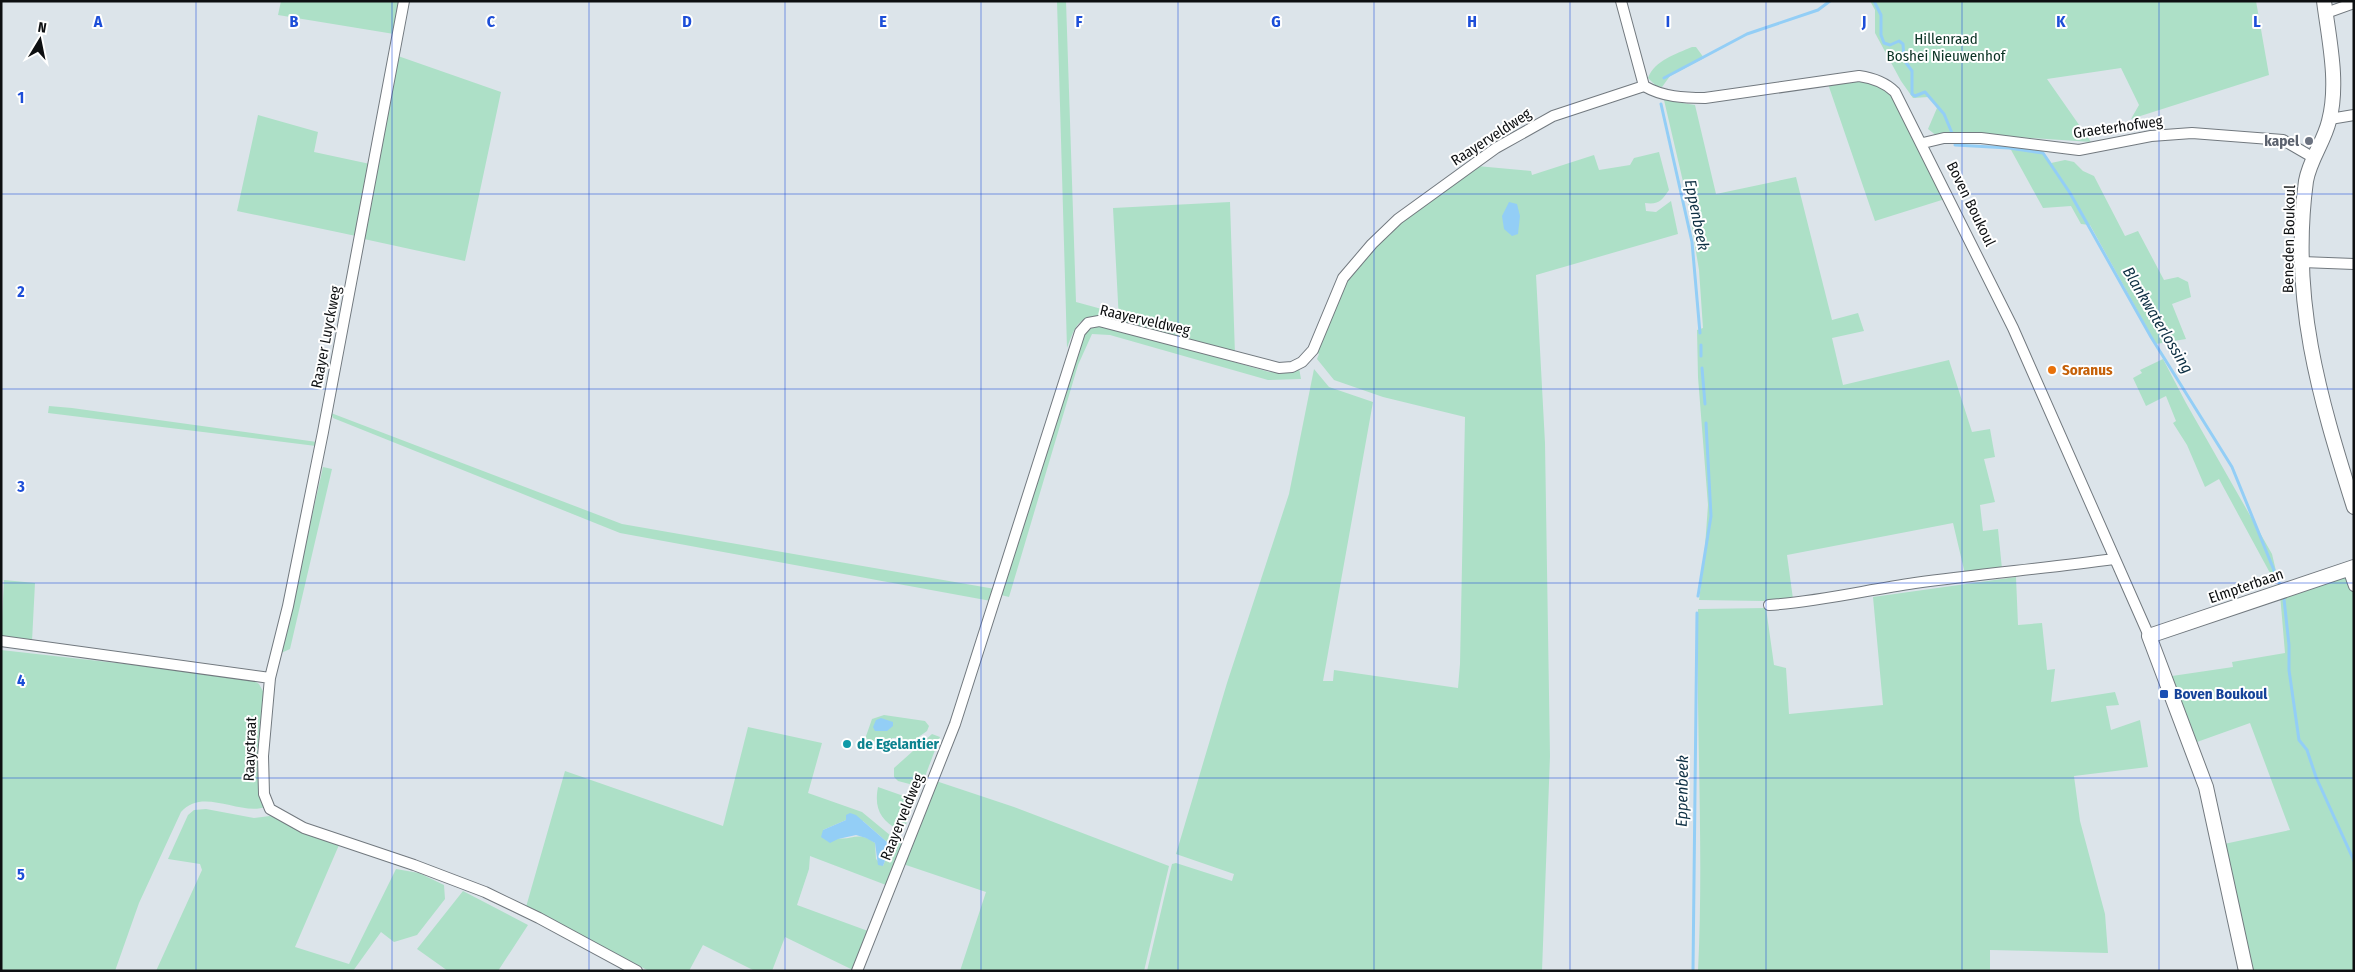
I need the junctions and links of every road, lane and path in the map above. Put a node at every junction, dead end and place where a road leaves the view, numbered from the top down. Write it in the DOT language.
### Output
graph roads {
  1 [pos="404,1"];
  2 [pos="1620,1"];
  3 [pos="2354,4"];
  4 [pos="2325,7"];
  5 [pos="1644,86"];
  6 [pos="2354,115"];
  7 [pos="2330,119"];
  8 [pos="1922,142"];
  9 [pos="2314,158"];
  10 [pos="2302,262"];
  11 [pos="2354,264"];
  12 [pos="2354,507"];
  13 [pos="2114,559"];
  14 [pos="2351,568"];
  15 [pos="2354,586"];
  16 [pos="1768,605"];
  17 [pos="2149,636"];
  18 [pos="1,642"];
  19 [pos="270,678"];
  20 [pos="637,971"];
  21 [pos="857,971"];
  22 [pos="2246,971"];
  1 -- 19 [label="street, Raayer Luyckweg"];
  2 -- 5 [label="street"];
  3 -- 4 [label="street"];
  4 -- 7 [label="street, Beneden Boukoul"];
  5 -- 8 [label="street, Boven Boukoul"];
  5 -- 21 [label="street, Raayerveldweg"];
  6 -- 7 [label="street"];
  7 -- 9 [label="street, Beneden Boukoul"];
  8 -- 9 [label="street, Graeterhofweg"];
  8 -- 13 [label="street, Boven Boukoul"];
  9 -- 10 [label="street, Beneden Boukoul"];
  10 -- 11 [label="street"];
  10 -- 12 [label="street, Beneden Boukoul"];
  13 -- 16 [label="street"];
  13 -- 17 [label="street, Boven Boukoul"];
  14 -- 15 [label="street"];
  14 -- 17 [label="street, Elmpterbaan"];
  17 -- 22 [label="street, Boven Boukoul"];
  18 -- 19 [label="street"];
  19 -- 20 [label="street, Raaystraat"];
}
